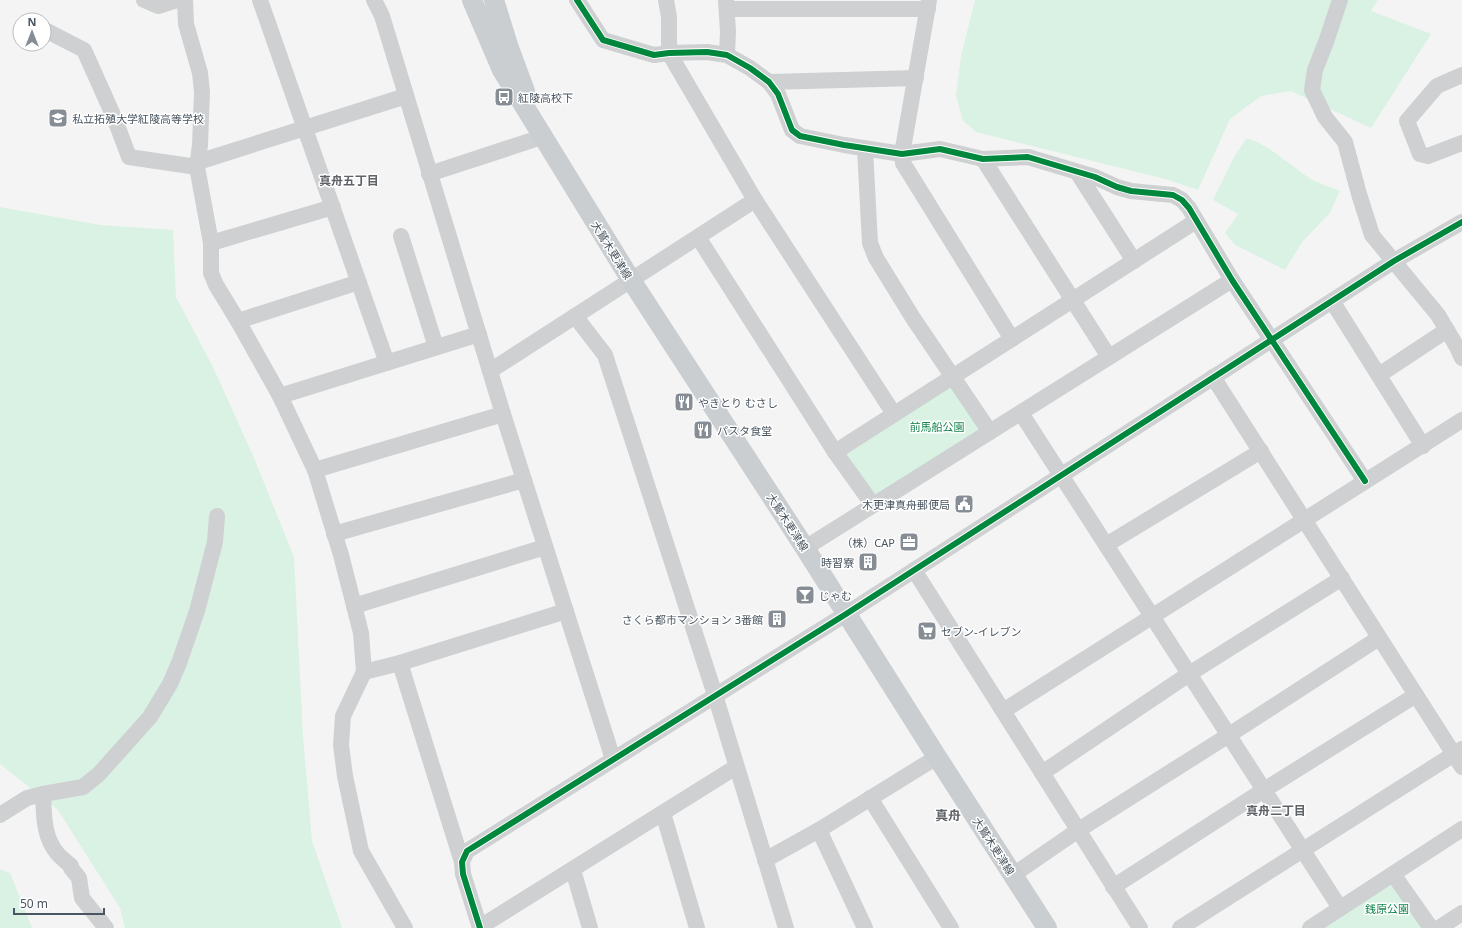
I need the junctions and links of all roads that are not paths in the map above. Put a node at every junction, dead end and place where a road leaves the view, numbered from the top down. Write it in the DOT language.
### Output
graph roads {
  1 [pos="144,0"];
  2 [pos="177,0"];
  3 [pos="185,0"];
  4 [pos="260,0"];
  5 [pos="374,0"];
  6 [pos="472,0"];
  7 [pos="494,0"];
  8 [pos="577,0"];
  9 [pos="666,0"];
  10 [pos="1340,0"];
  11 [pos="929,4"];
  12 [pos="726,5"];
  13 [pos="52,34"];
  14 [pos="669,53"];
  15 [pos="728,55"];
  16 [pos="1462,75"];
  17 [pos="916,78"];
  18 [pos="769,82"];
  19 [pos="406,96"];
  20 [pos="305,128"];
  21 [pos="542,137"];
  22 [pos="1462,143"];
  23 [pos="865,149"];
  24 [pos="902,154"];
  25 [pos="983,159"];
  26 [pos="197,164"];
  27 [pos="1077,172"];
  28 [pos="429,174"];
  29 [pos="755,200"];
  30 [pos="333,207"];
  31 [pos="1196,221"];
  32 [pos="1462,222"];
  33 [pos="401,236"];
  34 [pos="698,237"];
  35 [pos="211,243"];
  36 [pos="1134,261"];
  37 [pos="1394,261"];
  38 [pos="630,280"];
  39 [pos="1232,280"];
  40 [pos="359,282"];
  41 [pos="1072,300"];
  42 [pos="1332,301"];
  43 [pos="575,316"];
  44 [pos="238,321"];
  45 [pos="1447,330"];
  46 [pos="479,334"];
  47 [pos="1012,339"];
  48 [pos="1272,340"];
  49 [pos="436,347"];
  50 [pos="1108,357"];
  51 [pos="1462,358"];
  52 [pos="388,362"];
  53 [pos="490,371"];
  54 [pos="1379,375"];
  55 [pos="952,377"];
  56 [pos="1214,377"];
  57 [pos="280,396"];
  58 [pos="1021,413"];
  59 [pos="503,414"];
  60 [pos="894,414"];
  61 [pos="1462,420"];
  62 [pos="990,432"];
  63 [pos="1423,446"];
  64 [pos="1261,451"];
  65 [pos="835,452"];
  66 [pos="315,470"];
  67 [pos="1061,476"];
  68 [pos="524,480"];
  69 [pos="1364,481"];
  70 [pos="873,505"];
  71 [pos="217,516"];
  72 [pos="1305,521"];
  73 [pos="334,534"];
  74 [pos="1106,545"];
  75 [pos="545,546"];
  76 [pos="805,548"];
  77 [pos="914,570"];
  78 [pos="1342,578"];
  79 [pos="354,606"];
  80 [pos="566,611"];
  81 [pos="846,614"];
  82 [pos="1152,616"];
  83 [pos="1379,638"];
  84 [pos="400,664"];
  85 [pos="364,672"];
  86 [pos="1189,674"];
  87 [pos="715,695"];
  88 [pos="1416,695"];
  89 [pos="1003,711"];
  90 [pos="1229,735"];
  91 [pos="1459,756"];
  92 [pos="937,757"];
  93 [pos="613,759"];
  94 [pos="736,767"];
  95 [pos="1042,773"];
  96 [pos="1264,790"];
  97 [pos="43,794"];
  98 [pos="870,798"];
  99 [pos="663,812"];
  100 [pos="0,815"];
  101 [pos="1462,829"];
  102 [pos="819,830"];
  103 [pos="1078,831"];
  104 [pos="1303,850"];
  105 [pos="765,860"];
  106 [pos="462,862"];
  107 [pos="573,870"];
  108 [pos="1393,874"];
  109 [pos="1013,875"];
  110 [pos="1113,887"];
  111 [pos="1340,908"];
  112 [pos="1462,913"];
  113 [pos="480,927"];
  114 [pos="106,928"];
  115 [pos="405,928"];
  116 [pos="590,928"];
  117 [pos="697,928"];
  118 [pos="786,928"];
  119 [pos="865,928"];
  120 [pos="951,928"];
  121 [pos="1047,928"];
  122 [pos="1140,928"];
  123 [pos="1180,928"];
  124 [pos="1310,928"];
  125 [pos="1431,928"];
  126 [pos="1439,928"];
  1 -- 2 [label="street"];
  3 -- 26 [label="street"];
  4 -- 20 [label="street"];
  5 -- 19 [label="street"];
  6 -- 21 [label="main road"];
  7 -- 21 [label="main road"];
  8 -- 14 [label="street"];
  9 -- 14 [label="street"];
  10 -- 37 [label="street"];
  11 -- 12 [label="street"];
  11 -- 17 [label="street"];
  12 -- 15 [label="street"];
  13 -- 26 [label="street"];
  14 -- 15 [label="street"];
  14 -- 29 [label="street"];
  15 -- 18 [label="street"];
  16 -- 22 [label="street"];
  17 -- 18 [label="street"];
  17 -- 24 [label="street"];
  18 -- 23 [label="street"];
  19 -- 20 [label="street"];
  19 -- 28 [label="street"];
  20 -- 26 [label="street"];
  20 -- 30 [label="street"];
  21 -- 28 [label="street"];
  21 -- 38 [label="main road, 大鷲木更津線"];
  23 -- 24 [label="street"];
  23 -- 55 [label="street"];
  24 -- 25 [label="street"];
  24 -- 47 [label="street"];
  25 -- 27 [label="street"];
  25 -- 41 [label="street"];
  26 -- 35 [label="street"];
  27 -- 31 [label="street"];
  27 -- 36 [label="street"];
  28 -- 46 [label="street"];
  29 -- 34 [label="street"];
  29 -- 60 [label="street"];
  30 -- 35 [label="street"];
  30 -- 40 [label="street"];
  31 -- 36 [label="street"];
  31 -- 39 [label="street"];
  32 -- 37 [label="street"];
  33 -- 49 [label="street"];
  34 -- 38 [label="street"];
  34 -- 65 [label="street"];
  35 -- 44 [label="street"];
  36 -- 41 [label="street"];
  37 -- 42 [label="street"];
  37 -- 45 [label="street"];
  38 -- 43 [label="street"];
  38 -- 76 [label="main road, 大鷲木更津線"];
  39 -- 48 [label="street"];
  39 -- 50 [label="street"];
  40 -- 44 [label="street"];
  40 -- 52 [label="street"];
  41 -- 47 [label="street"];
  41 -- 50 [label="street"];
  42 -- 48 [label="street"];
  42 -- 54 [label="street"];
  43 -- 53 [label="street"];
  43 -- 87 [label="street"];
  44 -- 57 [label="street"];
  45 -- 51 [label="street"];
  45 -- 54 [label="street"];
  46 -- 49 [label="street"];
  46 -- 53 [label="street"];
  47 -- 55 [label="street"];
  48 -- 56 [label="street"];
  48 -- 69 [label="street"];
  49 -- 52 [label="street"];
  50 -- 58 [label="street"];
  52 -- 57 [label="street"];
  53 -- 59 [label="street"];
  54 -- 63 [label="street"];
  55 -- 60 [label="street"];
  55 -- 62 [label="street"];
  56 -- 64 [label="street"];
  56 -- 67 [label="street"];
  57 -- 66 [label="street"];
  58 -- 62 [label="street"];
  58 -- 67 [label="street"];
  59 -- 66 [label="street"];
  59 -- 68 [label="street"];
  60 -- 65 [label="street"];
  61 -- 63 [label="street"];
  62 -- 70 [label="street"];
  63 -- 69 [label="street"];
  64 -- 72 [label="street"];
  64 -- 74 [label="street"];
  65 -- 70 [label="street"];
  66 -- 73 [label="street"];
  67 -- 74 [label="street"];
  67 -- 77 [label="street"];
  68 -- 73 [label="street"];
  68 -- 75 [label="street"];
  69 -- 72 [label="street"];
  70 -- 76 [label="street"];
  71 -- 97 [label="street"];
  72 -- 78 [label="street"];
  72 -- 82 [label="street"];
  73 -- 79 [label="street"];
  74 -- 82 [label="street"];
  75 -- 79 [label="street"];
  75 -- 80 [label="street"];
  76 -- 81 [label="main road, 大鷲木更津線"];
  77 -- 81 [label="street"];
  77 -- 89 [label="street"];
  78 -- 83 [label="street"];
  78 -- 86 [label="street"];
  79 -- 85 [label="street"];
  80 -- 84 [label="street"];
  80 -- 93 [label="street"];
  81 -- 87 [label="street"];
  81 -- 92 [label="main road, 大鷲木更津線"];
  82 -- 86 [label="street"];
  82 -- 89 [label="street"];
  83 -- 88 [label="street"];
  83 -- 90 [label="street"];
  84 -- 85 [label="street"];
  84 -- 106 [label="street"];
  85 -- 115 [label="street"];
  86 -- 90 [label="street"];
  86 -- 95 [label="street"];
  87 -- 93 [label="street"];
  87 -- 94 [label="street"];
  88 -- 91 [label="street"];
  88 -- 96 [label="street"];
  89 -- 95 [label="street"];
  90 -- 96 [label="street"];
  90 -- 103 [label="street"];
  91 -- 104 [label="street"];
  92 -- 98 [label="street"];
  92 -- 109 [label="main road, 大鷲木更津線"];
  93 -- 106 [label="street"];
  94 -- 99 [label="street"];
  94 -- 105 [label="street"];
  95 -- 103 [label="street"];
  96 -- 104 [label="street"];
  96 -- 110 [label="street"];
  97 -- 100 [label="street"];
  97 -- 114 [label="street"];
  98 -- 102 [label="street"];
  98 -- 120 [label="street"];
  99 -- 107 [label="street"];
  99 -- 117 [label="street"];
  101 -- 108 [label="street"];
  102 -- 105 [label="street"];
  102 -- 119 [label="street"];
  103 -- 109 [label="street"];
  103 -- 110 [label="street"];
  104 -- 111 [label="street"];
  104 -- 123 [label="street"];
  105 -- 118 [label="street"];
  106 -- 113 [label="street"];
  107 -- 113 [label="street"];
  107 -- 116 [label="street"];
  108 -- 111 [label="street"];
  108 -- 125 [label="street"];
  109 -- 121 [label="main road, 大鷲木更津線"];
  110 -- 122 [label="street"];
  111 -- 124 [label="street"];
  112 -- 126 [label="street"];
}
